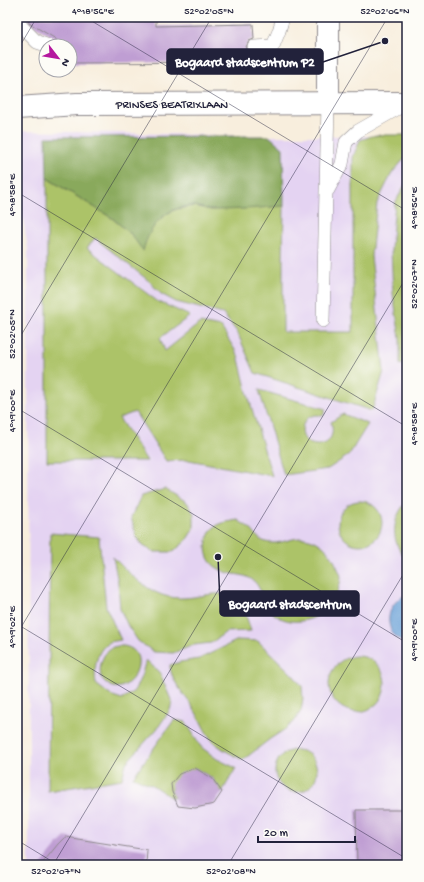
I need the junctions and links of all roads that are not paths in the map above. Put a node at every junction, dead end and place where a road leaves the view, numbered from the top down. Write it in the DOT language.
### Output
graph roads {
  1 [pos="20,17"];
  2 [pos="283,17"];
  3 [pos="328,17"];
  4 [pos="38,43"];
  5 [pos="254,46"];
  6 [pos="328,104"];
  7 [pos="406,104"];
  8 [pos="17,108"];
  9 [pos="326,193"];
  10 [pos="323,321"];
  1 -- 4 [label="lane"];
  2 -- 5 [label="lane"];
  3 -- 6 [label="main road"];
  6 -- 7 [label="main road, PRINSES BEATRIXLAAN"];
  6 -- 8 [label="main road, PRINSES BEATRIXLAAN"];
  6 -- 9 [label="lane"];
  7 -- 9 [label="lane"];
  9 -- 10 [label="lane"];
}
